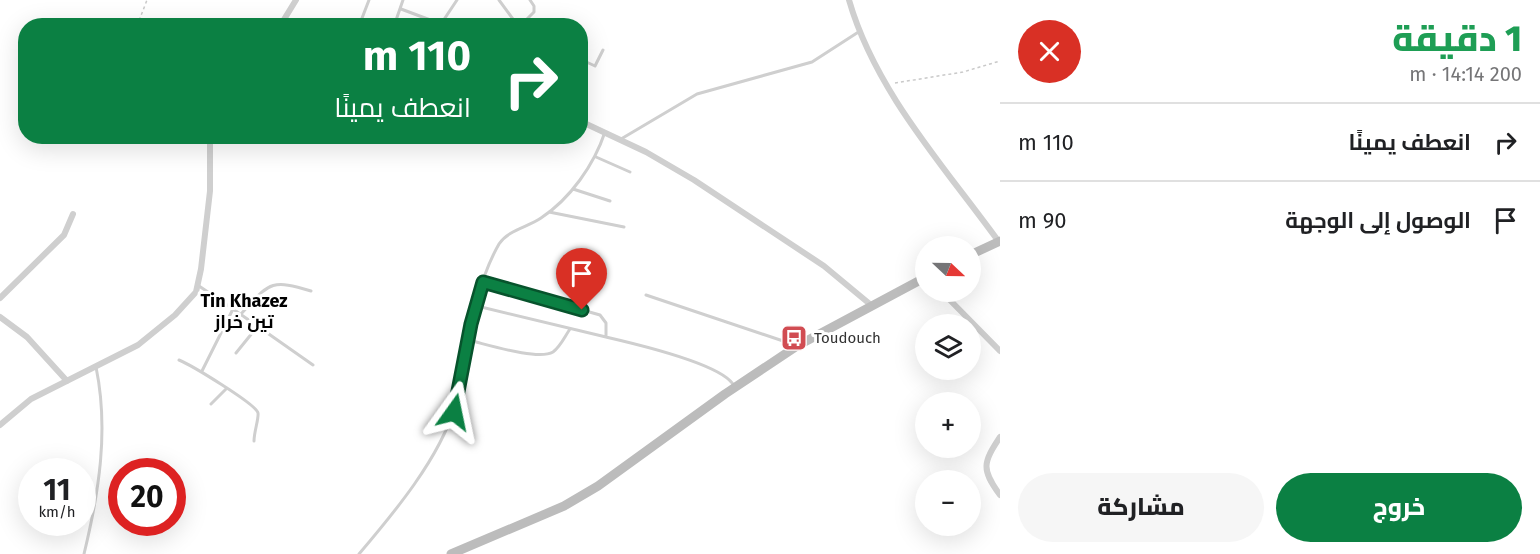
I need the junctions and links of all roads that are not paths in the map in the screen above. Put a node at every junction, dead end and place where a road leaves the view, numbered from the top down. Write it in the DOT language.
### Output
graph roads {
  1 [pos="296,0"];
  2 [pos="369,0"];
  3 [pos="404,0"];
  4 [pos="457,0"];
  5 [pos="499,0"];
  6 [pos="530,0"];
  7 [pos="849,0"];
  8 [pos="400,9"];
  9 [pos="285,18"];
  10 [pos="362,18"];
  11 [pos="397,18"];
  12 [pos="426,18"];
  13 [pos="446,18"];
  14 [pos="513,18"];
  15 [pos="528,18"];
  16 [pos="860,31"];
  17 [pos="603,50"];
  18 [pos="588,63"];
  19 [pos="588,125"];
  20 [pos="605,132"];
  21 [pos="621,139"];
  22 [pos="210,144"];
  23 [pos="596,157"];
  24 [pos="630,172"];
  25 [pos="573,189"];
  26 [pos="610,201"];
  27 [pos="548,212"];
  28 [pos="73,214"];
  29 [pos="624,227"];
  30 [pos="1000,241"];
  31 [pos="981,250"];
  32 [pos="483,282"];
  33 [pos="915,283"];
  34 [pos="199,286"];
  35 [pos="311,291"];
  36 [pos="646,295"];
  37 [pos="0,298"];
  38 [pos="952,302"];
  39 [pos="871,305"];
  40 [pos="477,306"];
  41 [pos="233,309"];
  42 [pos="241,314"];
  43 [pos="0,318"];
  44 [pos="257,327"];
  45 [pos="570,328"];
  46 [pos="606,337"];
  47 [pos="468,340"];
  48 [pos="798,346"];
  49 [pos="1000,351"];
  50 [pos="236,353"];
  51 [pos="179,360"];
  52 [pos="313,365"];
  53 [pos="96,367"];
  54 [pos="202,371"];
  55 [pos="67,381"];
  56 [pos="226,389"];
  57 [pos="735,389"];
  58 [pos="211,404"];
  59 [pos="0,425"];
  60 [pos="1000,437"];
  61 [pos="254,441"];
  62 [pos="1000,495"];
  63 [pos="84,554"];
  64 [pos="359,554"];
  65 [pos="451,554"];
  1 -- 9 [label="street"];
  2 -- 10 [label="lane"];
  3 -- 8 [label="lane"];
  4 -- 13 [label="lane"];
  5 -- 14 [label="lane"];
  6 -- 15 [label="lane"];
  7 -- 16 [label="street"];
  8 -- 11 [label="lane"];
  8 -- 12 [label="lane"];
  16 -- 21 [label="lane"];
  16 -- 30 [label="street"];
  17 -- 18 [label="lane"];
  19 -- 20 [label="street"];
  20 -- 21 [label="street"];
  20 -- 23 [label="lane"];
  21 -- 39 [label="street"];
  22 -- 34 [label="street"];
  23 -- 24 [label="lane"];
  23 -- 25 [label="lane"];
  25 -- 26 [label="lane"];
  25 -- 27 [label="lane"];
  27 -- 29 [label="lane"];
  27 -- 32 [label="lane"];
  28 -- 37 [label="street"];
  30 -- 31 [label="main road"];
  32 -- 40 [label="lane"];
  32 -- 46 [label="lane"];
  33 -- 39 [label="main road"];
  34 -- 41 [label="lane"];
  34 -- 53 [label="street"];
  35 -- 42 [label="lane"];
  36 -- 48 [label="lane"];
  38 -- 49 [label="street"];
  39 -- 48 [label="main road"];
  40 -- 45 [label="lane"];
  40 -- 47 [label="lane"];
  41 -- 42 [label="lane"];
  41 -- 54 [label="lane"];
  42 -- 44 [label="lane"];
  43 -- 55 [label="street"];
  44 -- 50 [label="lane"];
  44 -- 52 [label="lane"];
  45 -- 46 [label="lane"];
  45 -- 47 [label="lane"];
  46 -- 57 [label="lane"];
  47 -- 64 [label="lane"];
  48 -- 57 [label="main road"];
  51 -- 54 [label="lane"];
  53 -- 55 [label="street"];
  53 -- 63 [label="lane"];
  54 -- 56 [label="lane"];
  55 -- 59 [label="street"];
  56 -- 58 [label="lane"];
  56 -- 61 [label="lane"];
  57 -- 65 [label="main road"];
  60 -- 62 [label="street"];
}
